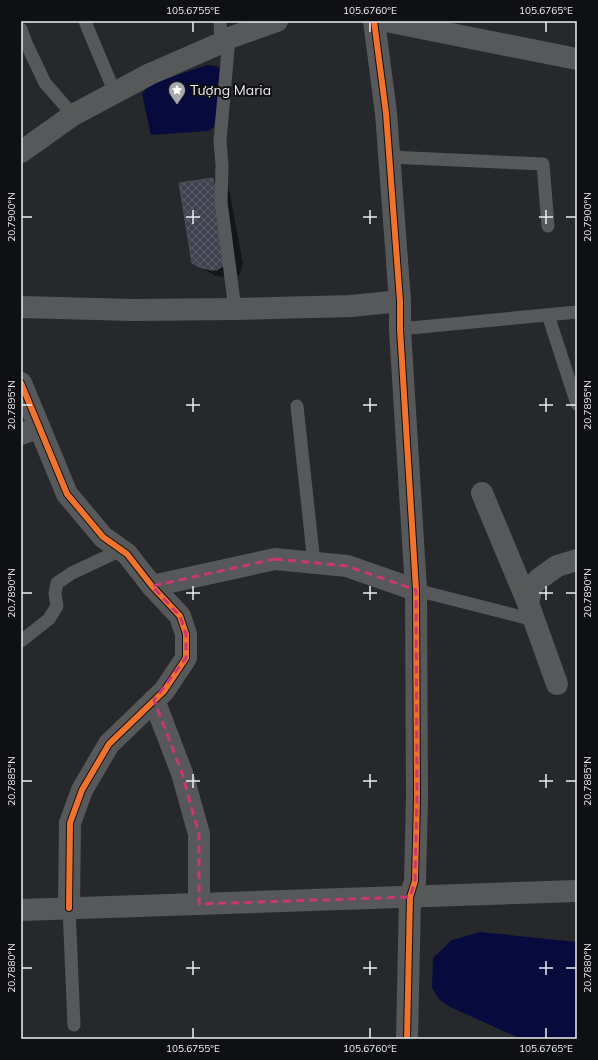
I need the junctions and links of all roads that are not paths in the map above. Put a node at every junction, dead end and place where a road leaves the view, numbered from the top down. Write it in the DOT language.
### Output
graph roads {
  1 [pos="86,21"];
  2 [pos="277,21"];
  3 [pos="374,21"];
  4 [pos="386,21"];
  5 [pos="454,28"];
  6 [pos="21,29"];
  7 [pos="223,34"];
  8 [pos="577,59"];
  9 [pos="115,93"];
  10 [pos="73,115"];
  11 [pos="21,152"];
  12 [pos="389,157"];
  13 [pos="548,226"];
  14 [pos="400,301"];
  15 [pos="21,307"];
  16 [pos="235,309"];
  17 [pos="577,312"];
  18 [pos="548,315"];
  19 [pos="400,329"];
  20 [pos="21,383"];
  21 [pos="577,404"];
  22 [pos="297,406"];
  23 [pos="30,430"];
  24 [pos="482,494"];
  25 [pos="121,550"];
  26 [pos="577,560"];
  27 [pos="314,563"];
  28 [pos="152,586"];
  29 [pos="416,590"];
  30 [pos="531,612"];
  31 [pos="21,641"];
  32 [pos="557,684"];
  33 [pos="154,700"];
  34 [pos="577,891"];
  35 [pos="410,897"];
  36 [pos="199,904"];
  37 [pos="69,908"];
  38 [pos="21,910"];
  39 [pos="74,1025"];
  40 [pos="407,1039"];
  1 -- 9 [label="lane"];
  2 -- 7 [label="street"];
  3 -- 12 [label="street"];
  4 -- 5 [label="street"];
  5 -- 8 [label="street"];
  6 -- 10 [label="lane"];
  7 -- 9 [label="street"];
  7 -- 16 [label="lane"];
  9 -- 10 [label="street"];
  10 -- 11 [label="street"];
  12 -- 13 [label="lane"];
  12 -- 14 [label="street"];
  14 -- 16 [label="street"];
  14 -- 19 [label="street"];
  15 -- 16 [label="street"];
  17 -- 18 [label="lane"];
  18 -- 19 [label="lane"];
  18 -- 21 [label="lane"];
  19 -- 29 [label="street"];
  20 -- 23 [label="street"];
  22 -- 27 [label="lane"];
  23 -- 25 [label="street"];
  24 -- 30 [label="street"];
  25 -- 28 [label="street"];
  25 -- 31 [label="lane"];
  26 -- 30 [label="street"];
  27 -- 28 [label="street"];
  27 -- 29 [label="street"];
  28 -- 33 [label="street"];
  29 -- 30 [label="lane"];
  29 -- 35 [label="street"];
  30 -- 32 [label="street"];
  33 -- 36 [label="street"];
  33 -- 37 [label="street"];
  34 -- 35 [label="street"];
  35 -- 36 [label="street"];
  35 -- 40 [label="street"];
  36 -- 37 [label="street"];
  37 -- 38 [label="street"];
  37 -- 39 [label="lane"];
}
